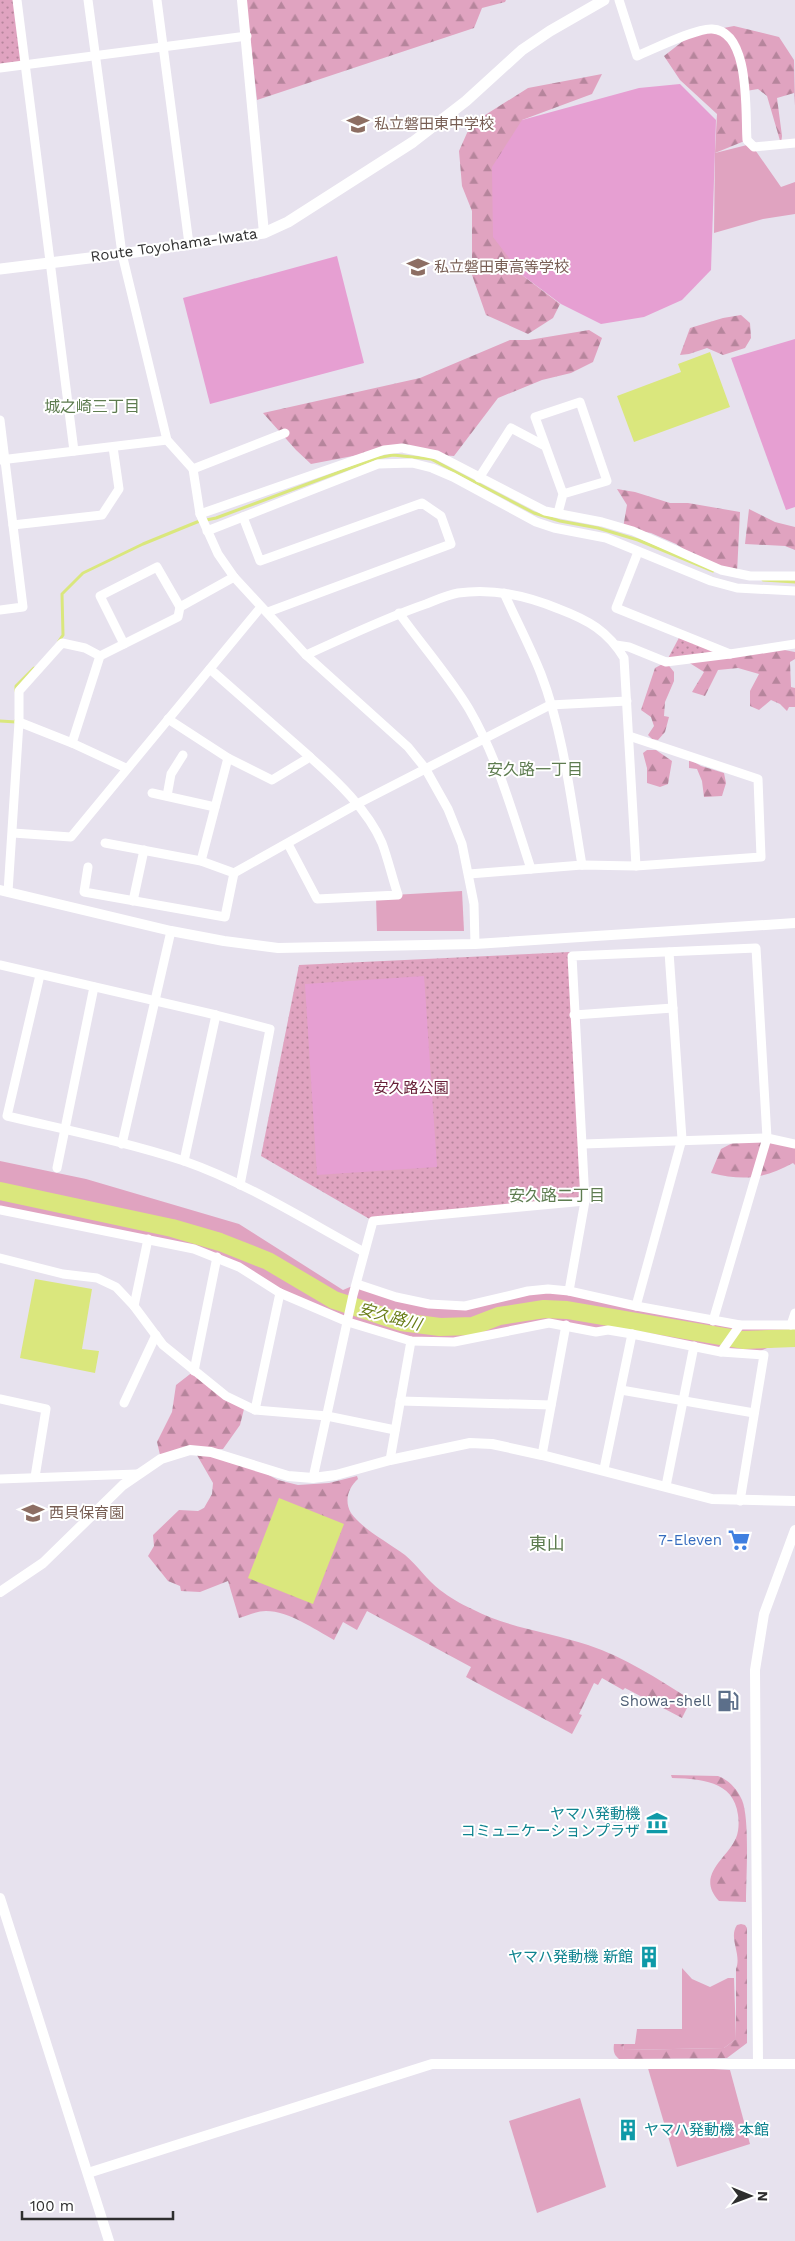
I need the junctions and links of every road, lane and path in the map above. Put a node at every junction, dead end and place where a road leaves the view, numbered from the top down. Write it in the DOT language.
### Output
graph roads {
  1 [pos="17,0"];
  2 [pos="88,0"];
  3 [pos="157,0"];
  4 [pos="242,0"];
  5 [pos="604,0"];
  6 [pos="619,0"];
  7 [pos="247,36"];
  8 [pos="164,46"];
  9 [pos="95,55"];
  10 [pos="25,64"];
  11 [pos="0,68"];
  12 [pos="795,143"];
  13 [pos="264,232"];
  14 [pos="189,244"];
  15 [pos="122,254"];
  16 [pos="50,262"];
  17 [pos="0,269"];
  18 [pos="0,420"];
  19 [pos="285,433"];
  20 [pos="167,440"];
  21 [pos="545,446"];
  22 [pos="114,447"];
  23 [pos="74,452"];
  24 [pos="3,460"];
  25 [pos="460,468"];
  26 [pos="193,469"];
  27 [pos="453,477"];
  28 [pos="479,478"];
  29 [pos="562,494"];
  30 [pos="558,513"];
  31 [pos="200,514"];
  32 [pos="243,517"];
  33 [pos="13,525"];
  34 [pos="207,531"];
  35 [pos="638,552"];
  36 [pos="684,554"];
  37 [pos="677,568"];
  38 [pos="795,576"];
  39 [pos="234,577"];
  40 [pos="795,591"];
  41 [pos="504,593"];
  42 [pos="180,606"];
  43 [pos="0,610"];
  44 [pos="264,610"];
  45 [pos="399,613"];
  46 [pos="124,644"];
  47 [pos="795,644"];
  48 [pos="616,645"];
  49 [pos="730,654"];
  50 [pos="306,655"];
  51 [pos="100,656"];
  52 [pos="210,669"];
  53 [pos="627,701"];
  54 [pos="550,704"];
  55 [pos="168,719"];
  56 [pos="18,722"];
  57 [pos="630,736"];
  58 [pos="484,738"];
  59 [pos="72,743"];
  60 [pos="183,755"];
  61 [pos="310,757"];
  62 [pos="228,758"];
  63 [pos="126,768"];
  64 [pos="425,768"];
  65 [pos="152,793"];
  66 [pos="167,796"];
  67 [pos="358,804"];
  68 [pos="215,807"];
  69 [pos="13,833"];
  70 [pos="105,842"];
  71 [pos="288,844"];
  72 [pos="144,850"];
  73 [pos="201,861"];
  74 [pos="582,865"];
  75 [pos="636,866"];
  76 [pos="88,867"];
  77 [pos="531,869"];
  78 [pos="234,873"];
  79 [pos="469,874"];
  80 [pos="4,891"];
  81 [pos="133,901"];
  82 [pos="795,923"];
  83 [pos="171,931"];
  84 [pos="475,944"];
  85 [pos="669,952"];
  86 [pos="0,965"];
  87 [pos="40,975"];
  88 [pos="94,987"];
  89 [pos="154,1001"];
  90 [pos="673,1008"];
  91 [pos="216,1015"];
  92 [pos="574,1015"];
  93 [pos="66,1131"];
  94 [pos="767,1138"];
  95 [pos="682,1139"];
  96 [pos="122,1144"];
  97 [pos="583,1144"];
  98 [pos="795,1144"];
  99 [pos="184,1162"];
  100 [pos="57,1168"];
  101 [pos="240,1185"];
  102 [pos="585,1201"];
  103 [pos="0,1210"];
  104 [pos="148,1239"];
  105 [pos="364,1252"];
  106 [pos="217,1257"];
  107 [pos="0,1258"];
  108 [pos="357,1284"];
  109 [pos="568,1291"];
  110 [pos="280,1293"];
  111 [pos="134,1306"];
  112 [pos="636,1306"];
  113 [pos="795,1314"];
  114 [pos="713,1321"];
  115 [pos="348,1322"];
  116 [pos="566,1325"];
  117 [pos="793,1325"];
  118 [pos="738,1327"];
  119 [pos="632,1334"];
  120 [pos="156,1335"];
  121 [pos="411,1341"];
  122 [pos="694,1346"];
  123 [pos="723,1350"];
  124 [pos="194,1371"];
  125 [pos="621,1390"];
  126 [pos="0,1399"];
  127 [pos="682,1400"];
  128 [pos="400,1401"];
  129 [pos="124,1403"];
  130 [pos="551,1405"];
  131 [pos="255,1410"];
  132 [pos="754,1413"];
  133 [pos="327,1416"];
  134 [pos="396,1430"];
  135 [pos="542,1455"];
  136 [pos="390,1460"];
  137 [pos="604,1470"];
  138 [pos="137,1474"];
  139 [pos="35,1478"];
  140 [pos="313,1478"];
  141 [pos="0,1479"];
  142 [pos="666,1486"];
  143 [pos="740,1501"];
  144 [pos="795,1501"];
  145 [pos="795,1530"];
  146 [pos="0,1592"];
  147 [pos="0,1898"];
  148 [pos="758,2064"];
  149 [pos="795,2064"];
  150 [pos="88,2173"];
  151 [pos="109,2241"];
  1 -- 10 [label="street"];
  2 -- 9 [label="street"];
  3 -- 8 [label="street"];
  4 -- 7 [label="street"];
  5 -- 13 [label="main road, Route Toyohama-Iwata"];
  6 -- 12 [label="street"];
  7 -- 8 [label="street"];
  7 -- 13 [label="street"];
  8 -- 9 [label="street"];
  8 -- 14 [label="street"];
  9 -- 10 [label="street"];
  9 -- 15 [label="street"];
  10 -- 11 [label="street"];
  10 -- 16 [label="street"];
  13 -- 14 [label="main road, Route Toyohama-Iwata"];
  14 -- 15 [label="main road, Route Toyohama-Iwata"];
  15 -- 16 [label="main road, Route Toyohama-Iwata"];
  15 -- 20 [label="street"];
  16 -- 17 [label="main road, Route Toyohama-Iwata"];
  16 -- 23 [label="street"];
  18 -- 24 [label="street"];
  19 -- 26 [label="street"];
  20 -- 22 [label="street"];
  20 -- 26 [label="street"];
  21 -- 28 [label="street"];
  21 -- 29 [label="street"];
  21 -- 29 [label="street"];
  22 -- 23 [label="street"];
  22 -- 33 [label="street"];
  23 -- 24 [label="street"];
  24 -- 33 [label="street"];
  25 -- 27 [label="street"];
  25 -- 28 [label="street"];
  25 -- 31 [label="street"];
  26 -- 31 [label="street"];
  27 -- 32 [label="street"];
  27 -- 35 [label="street"];
  28 -- 30 [label="street"];
  29 -- 30 [label="street"];
  30 -- 36 [label="street"];
  31 -- 34 [label="street"];
  32 -- 34 [label="street"];
  32 -- 44 [label="street"];
  33 -- 43 [label="street"];
  34 -- 39 [label="street"];
  35 -- 37 [label="street"];
  35 -- 49 [label="street"];
  36 -- 37 [label="street"];
  36 -- 38 [label="street"];
  37 -- 40 [label="street"];
  39 -- 42 [label="street"];
  39 -- 44 [label="street"];
  41 -- 45 [label="street"];
  41 -- 48 [label="street"];
  41 -- 54 [label="street"];
  42 -- 46 [label="street"];
  42 -- 46 [label="street"];
  44 -- 50 [label="street"];
  44 -- 52 [label="street"];
  45 -- 50 [label="street"];
  45 -- 58 [label="street"];
  46 -- 51 [label="street"];
  47 -- 49 [label="street"];
  48 -- 49 [label="street"];
  48 -- 53 [label="street"];
  50 -- 64 [label="street"];
  51 -- 56 [label="street"];
  51 -- 59 [label="street"];
  52 -- 55 [label="street"];
  52 -- 61 [label="street"];
  53 -- 54 [label="street"];
  53 -- 57 [label="street"];
  54 -- 58 [label="street"];
  54 -- 74 [label="street"];
  55 -- 62 [label="street"];
  55 -- 63 [label="street"];
  56 -- 59 [label="street"];
  56 -- 69 [label="street"];
  57 -- 75 [label="street"];
  57 -- 75 [label="street"];
  58 -- 64 [label="street"];
  58 -- 77 [label="street"];
  59 -- 63 [label="street"];
  60 -- 66 [label="street"];
  61 -- 62 [label="street"];
  61 -- 67 [label="street"];
  62 -- 68 [label="street"];
  63 -- 69 [label="street"];
  64 -- 67 [label="street"];
  64 -- 79 [label="street"];
  65 -- 66 [label="street"];
  66 -- 68 [label="street"];
  67 -- 71 [label="street"];
  67 -- 71 [label="street"];
  68 -- 73 [label="street"];
  69 -- 80 [label="street"];
  70 -- 72 [label="street"];
  71 -- 78 [label="street"];
  72 -- 73 [label="street"];
  72 -- 81 [label="street"];
  73 -- 78 [label="street"];
  74 -- 75 [label="street"];
  74 -- 77 [label="street"];
  76 -- 81 [label="street"];
  77 -- 79 [label="street"];
  78 -- 81 [label="street"];
  79 -- 84 [label="street"];
  80 -- 83 [label="street"];
  82 -- 84 [label="street"];
  83 -- 84 [label="street"];
  83 -- 89 [label="street"];
  85 -- 90 [label="street"];
  85 -- 92 [label="street"];
  85 -- 94 [label="street"];
  86 -- 87 [label="street"];
  87 -- 88 [label="street"];
  87 -- 93 [label="street"];
  88 -- 89 [label="street"];
  88 -- 93 [label="street"];
  89 -- 91 [label="street"];
  89 -- 96 [label="street"];
  90 -- 92 [label="street"];
  90 -- 95 [label="street"];
  91 -- 99 [label="street"];
  91 -- 101 [label="street"];
  92 -- 97 [label="street"];
  93 -- 96 [label="street"];
  93 -- 100 [label="street"];
  94 -- 95 [label="street"];
  94 -- 98 [label="street"];
  94 -- 114 [label="street"];
  95 -- 97 [label="street"];
  95 -- 112 [label="street"];
  96 -- 99 [label="street"];
  97 -- 102 [label="street"];
  99 -- 101 [label="street"];
  101 -- 105 [label="street"];
  102 -- 105 [label="street"];
  102 -- 109 [label="street"];
  103 -- 104 [label="street"];
  104 -- 106 [label="street"];
  104 -- 111 [label="street"];
  105 -- 108 [label="street"];
  106 -- 110 [label="street"];
  106 -- 124 [label="street"];
  107 -- 111 [label="street"];
  108 -- 109 [label="street"];
  108 -- 115 [label="street"];
  109 -- 112 [label="street"];
  110 -- 115 [label="street"];
  110 -- 131 [label="street"];
  111 -- 120 [label="street"];
  112 -- 114 [label="street"];
  113 -- 117 [label="street"];
  114 -- 118 [label="street"];
  115 -- 121 [label="street"];
  115 -- 133 [label="street"];
  116 -- 119 [label="street"];
  116 -- 121 [label="street"];
  116 -- 130 [label="street"];
  117 -- 118 [label="street"];
  118 -- 123 [label="street"];
  119 -- 122 [label="street"];
  119 -- 125 [label="street"];
  120 -- 124 [label="street"];
  120 -- 129 [label="street"];
  121 -- 128 [label="street"];
  122 -- 123 [label="street"];
  122 -- 127 [label="street"];
  123 -- 132 [label="street"];
  124 -- 131 [label="street"];
  125 -- 127 [label="street"];
  125 -- 137 [label="street"];
  126 -- 139 [label="street"];
  127 -- 132 [label="street"];
  127 -- 142 [label="street"];
  128 -- 130 [label="street"];
  128 -- 134 [label="street"];
  130 -- 135 [label="street"];
  131 -- 133 [label="street"];
  132 -- 143 [label="street"];
  133 -- 134 [label="street"];
  133 -- 140 [label="street"];
  134 -- 136 [label="street"];
  135 -- 136 [label="street"];
  135 -- 137 [label="street"];
  136 -- 140 [label="street"];
  137 -- 142 [label="street"];
  138 -- 139 [label="street"];
  138 -- 140 [label="street"];
  138 -- 146 [label="street"];
  139 -- 141 [label="street"];
  142 -- 143 [label="street"];
  143 -- 144 [label="street"];
  145 -- 148 [label="street"];
  147 -- 150 [label="street"];
  148 -- 149 [label="street"];
  148 -- 150 [label="street"];
  150 -- 151 [label="street"];
}
